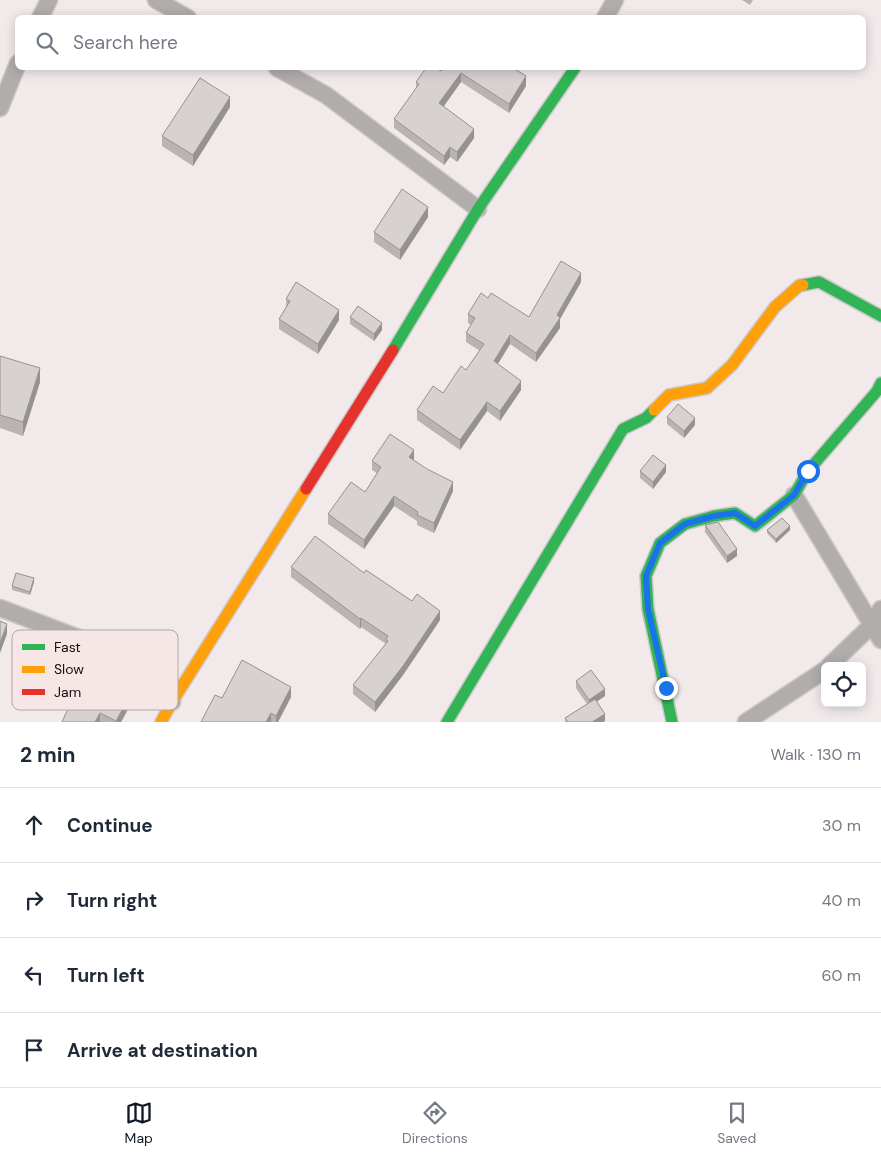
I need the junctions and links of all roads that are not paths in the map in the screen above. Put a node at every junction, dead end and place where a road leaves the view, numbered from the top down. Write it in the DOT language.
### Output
graph roads {
  1 [pos="48,0"];
  2 [pos="156,0"];
  3 [pos="615,0"];
  4 [pos="41,15"];
  5 [pos="183,15"];
  6 [pos="607,15"];
  7 [pos="15,70"];
  8 [pos="281,70"];
  9 [pos="574,70"];
  10 [pos="0,108"];
  11 [pos="478,209"];
  12 [pos="881,316"];
  13 [pos="881,383"];
  14 [pos="794,495"];
  15 [pos="0,608"];
  16 [pos="881,609"];
  17 [pos="872,625"];
  18 [pos="58,630"];
  19 [pos="881,640"];
  20 [pos="833,662"];
  21 [pos="821,673"];
  22 [pos="178,693"];
  23 [pos="168,710"];
  24 [pos="161,722"];
  25 [pos="447,722"];
  26 [pos="672,722"];
  27 [pos="746,722"];
  1 -- 4 [label="street"];
  2 -- 5 [label="street"];
  3 -- 6 [label="street"];
  7 -- 10 [label="street"];
  8 -- 11 [label="street"];
  9 -- 11 [label="street"];
  11 -- 22 [label="street"];
  12 -- 25 [label="street"];
  13 -- 14 [label="street"];
  14 -- 17 [label="street"];
  14 -- 26 [label="street"];
  15 -- 18 [label="street"];
  16 -- 17 [label="street"];
  17 -- 19 [label="street"];
  17 -- 20 [label="street"];
  21 -- 27 [label="street"];
  23 -- 24 [label="street"];
}
